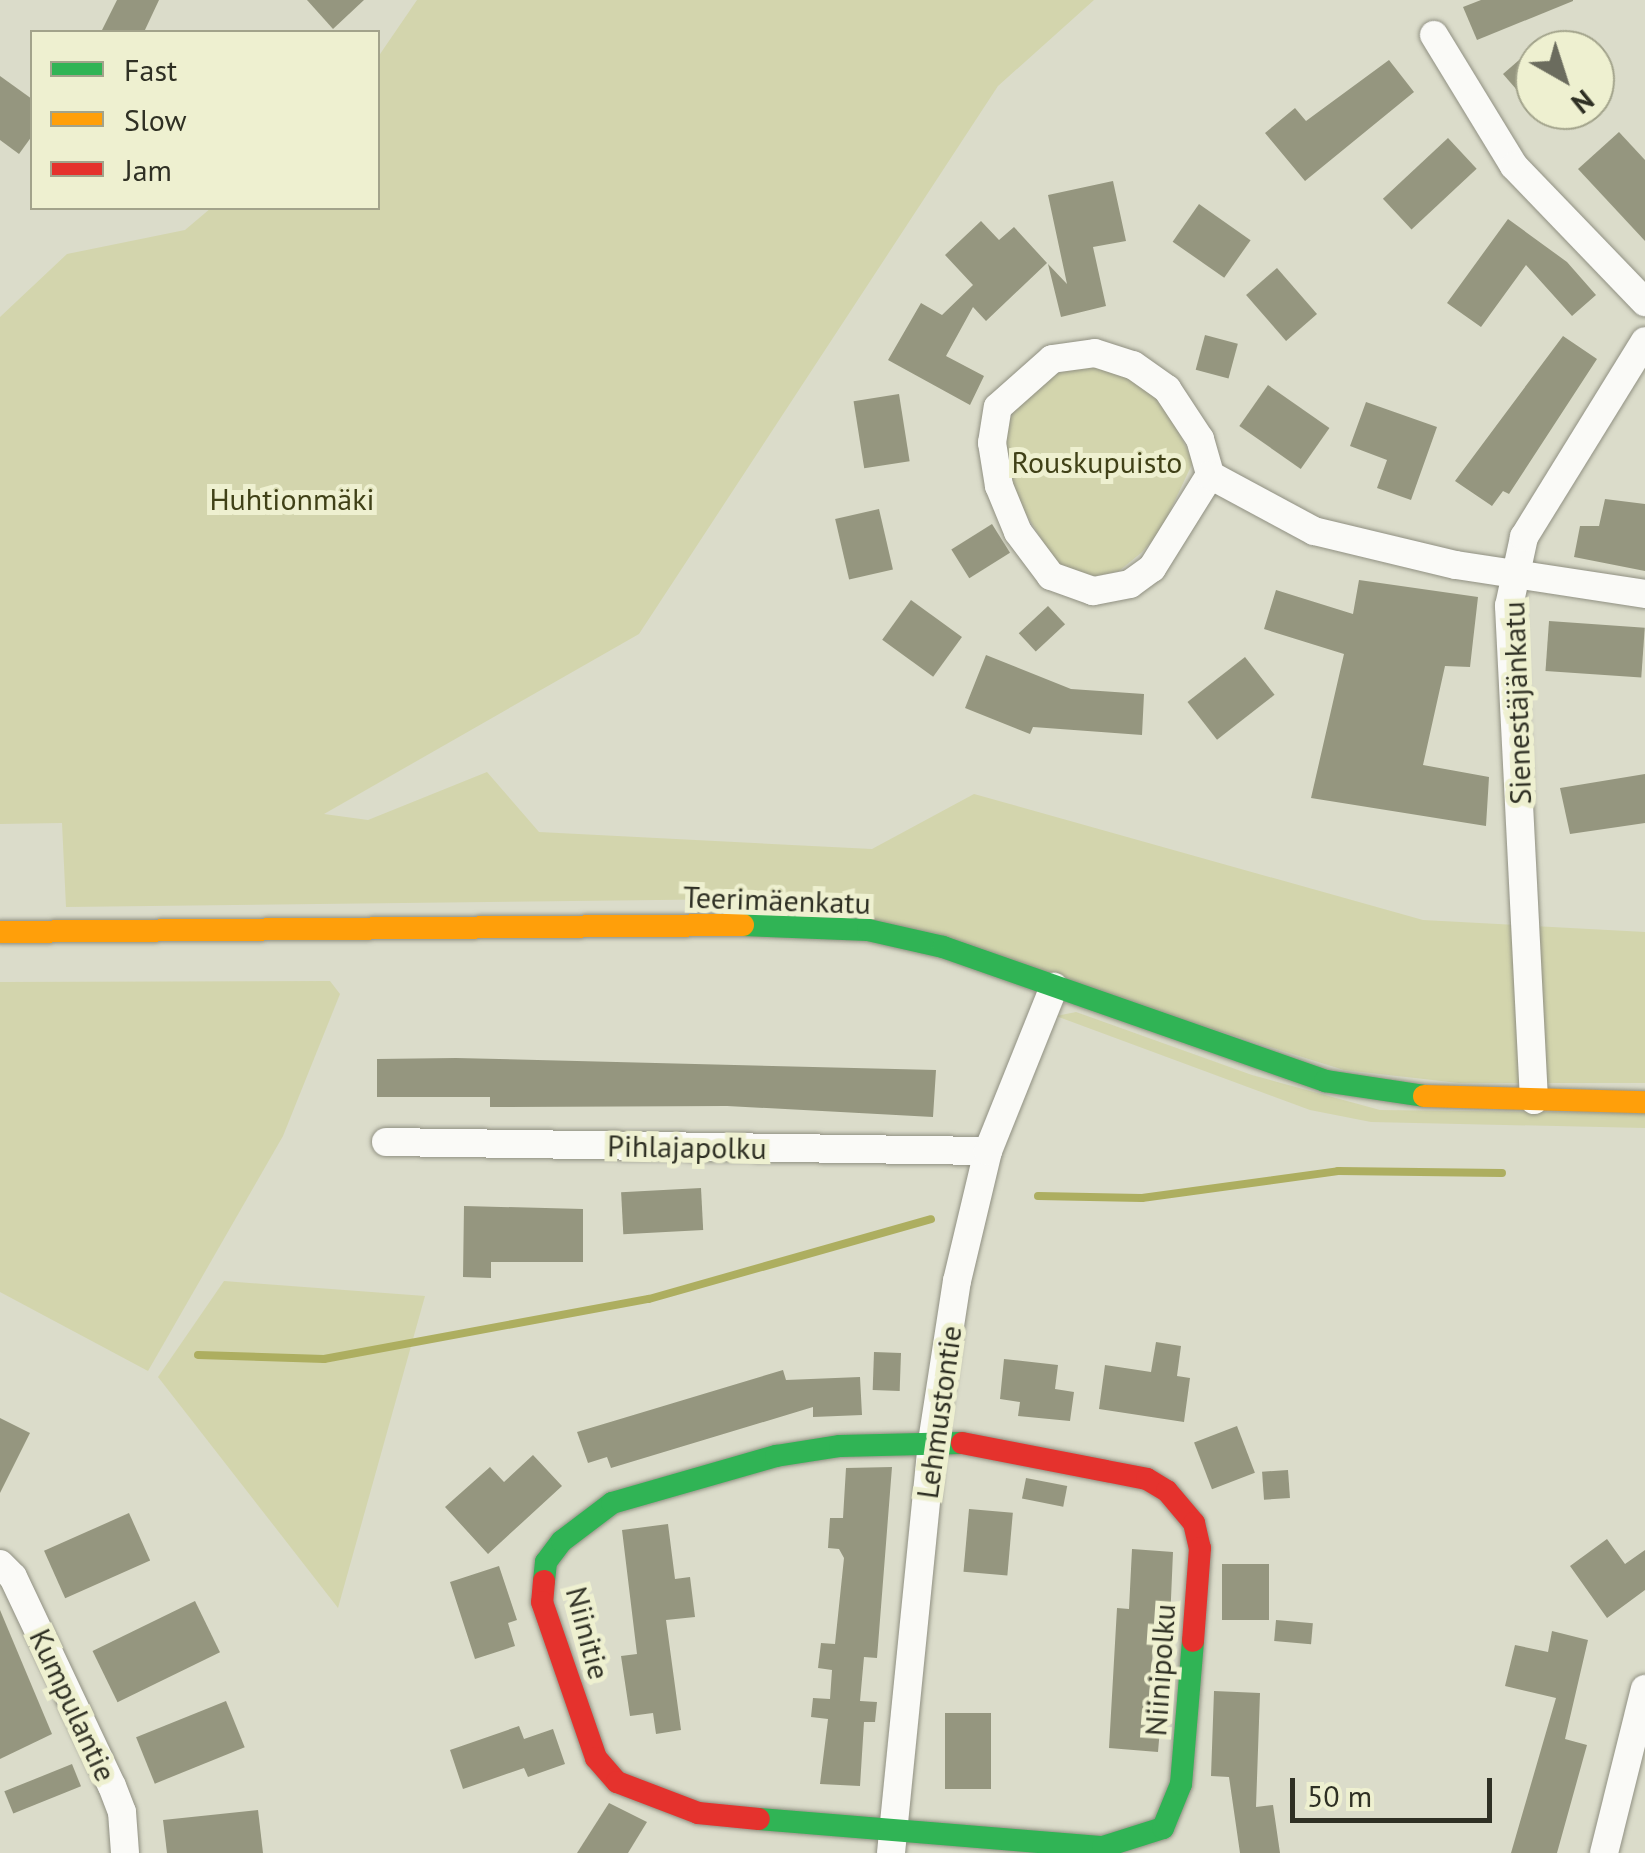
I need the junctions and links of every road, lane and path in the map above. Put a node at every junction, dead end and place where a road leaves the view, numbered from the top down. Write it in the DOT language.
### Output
graph roads {
  1 [pos="1434,35"];
  2 [pos="1645,302"];
  3 [pos="1645,341"];
  4 [pos="1210,475"];
  5 [pos="1515,573"];
  6 [pos="1645,594"];
  7 [pos="0,932"];
  8 [pos="1054,987"];
  9 [pos="1534,1100"];
  10 [pos="1645,1102"];
  11 [pos="386,1142"];
  12 [pos="988,1151"];
  13 [pos="932,1442"];
  14 [pos="0,1564"];
  15 [pos="1645,1688"];
  16 [pos="892,1843"];
  17 [pos="124,1853"];
  18 [pos="1604,1853"];
  1 -- 2 [label="street"];
  3 -- 5 [label="street, Sienestäjänkatu"];
  4 -- 4 [label="street"];
  4 -- 5 [label="street"];
  5 -- 6 [label="street"];
  5 -- 9 [label="street, Sienestäjänkatu"];
  7 -- 8 [label="street, Teerimäenkatu"];
  8 -- 9 [label="street, Teerimäenkatu"];
  8 -- 12 [label="street, Lehmustontie"];
  9 -- 10 [label="street, Teerimäenkatu"];
  11 -- 12 [label="street, Pihlajapolku"];
  12 -- 13 [label="street, Lehmustontie"];
  13 -- 16 [label="street, Lehmustontie"];
  13 -- 16 [label="street, Niinipolku"];
  13 -- 16 [label="street, Niinitie"];
  14 -- 17 [label="street, Kumpulantie"];
  15 -- 18 [label="street"];
}
